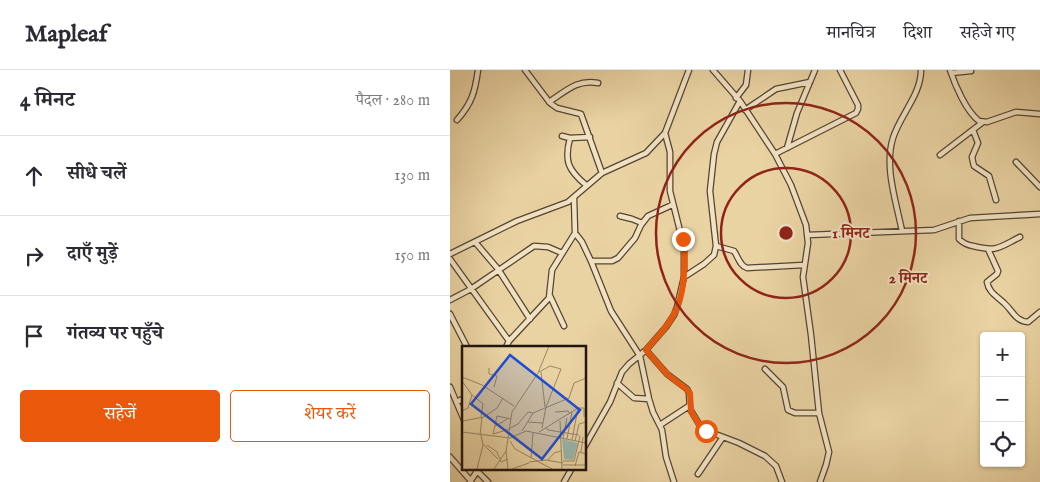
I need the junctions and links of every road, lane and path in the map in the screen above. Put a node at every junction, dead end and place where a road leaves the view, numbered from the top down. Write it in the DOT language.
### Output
graph roads {
  1 [pos="478,70"];
  2 [pos="525,70"];
  3 [pos="688,70"];
  4 [pos="713,70"];
  5 [pos="748,70"];
  6 [pos="815,70"];
  7 [pos="840,70"];
  8 [pos="921,70"];
  9 [pos="971,71"];
  10 [pos="950,72"];
  11 [pos="810,82"];
  12 [pos="598,83"];
  13 [pos="738,100"];
  14 [pos="549,102"];
  15 [pos="745,110"];
  16 [pos="1040,114"];
  17 [pos="457,120"];
  18 [pos="983,122"];
  19 [pos="973,130"];
  20 [pos="665,133"];
  21 [pos="562,136"];
  22 [pos="590,137"];
  23 [pos="570,138"];
  24 [pos="787,148"];
  25 [pos="775,154"];
  26 [pos="940,155"];
  27 [pos="1016,162"];
  28 [pos="602,173"];
  29 [pos="586,185"];
  30 [pos="1040,186"];
  31 [pos="574,198"];
  32 [pos="996,200"];
  33 [pos="672,205"];
  34 [pos="1040,214"];
  35 [pos="620,216"];
  36 [pos="959,221"];
  37 [pos="642,223"];
  38 [pos="902,230"];
  39 [pos="575,233"];
  40 [pos="808,235"];
  41 [pos="1020,237"];
  42 [pos="475,242"];
  43 [pos="716,246"];
  44 [pos="988,250"];
  45 [pos="562,253"];
  46 [pos="450,254"];
  47 [pos="450,259"];
  48 [pos="591,261"];
  49 [pos="804,265"];
  50 [pos="498,269"];
  51 [pos="684,277"];
  52 [pos="471,289"];
  53 [pos="550,296"];
  54 [pos="450,300"];
  55 [pos="1040,312"];
  56 [pos="450,314"];
  57 [pos="530,320"];
  58 [pos="564,326"];
  59 [pos="509,341"];
  60 [pos="466,346"];
  61 [pos="506,346"];
  62 [pos="646,350"];
  63 [pos="640,356"];
  64 [pos="765,369"];
  65 [pos="617,383"];
  66 [pos="450,388"];
  67 [pos="462,399"];
  68 [pos="649,399"];
  69 [pos="457,402"];
  70 [pos="689,406"];
  71 [pos="818,413"];
  72 [pos="462,415"];
  73 [pos="660,425"];
  74 [pos="586,434"];
  75 [pos="722,437"];
  76 [pos="590,438"];
  77 [pos="586,444"];
  78 [pos="450,457"];
  79 [pos="478,470"];
  80 [pos="571,470"];
  81 [pos="698,474"];
  82 [pos="471,481"];
  83 [pos="488,482"];
  84 [pos="564,482"];
  85 [pos="674,482"];
  86 [pos="782,482"];
  87 [pos="820,482"];
  1 -- 17 [label="street"];
  2 -- 14 [label="street"];
  3 -- 20 [label="street"];
  4 -- 13 [label="street"];
  5 -- 13 [label="street"];
  6 -- 11 [label="street"];
  7 -- 24 [label="street"];
  8 -- 38 [label="street"];
  9 -- 10 [label="street"];
  10 -- 18 [label="street"];
  11 -- 15 [label="street"];
  11 -- 24 [label="street"];
  12 -- 14 [label="street"];
  13 -- 15 [label="street"];
  13 -- 43 [label="street"];
  14 -- 22 [label="street"];
  15 -- 25 [label="street"];
  16 -- 18 [label="street"];
  18 -- 19 [label="street"];
  19 -- 26 [label="street"];
  19 -- 32 [label="street"];
  20 -- 28 [label="street"];
  20 -- 33 [label="street"];
  21 -- 23 [label="street"];
  22 -- 23 [label="street"];
  22 -- 28 [label="street"];
  23 -- 29 [label="street"];
  24 -- 25 [label="street"];
  25 -- 40 [label="street"];
  27 -- 30 [label="street"];
  28 -- 29 [label="street"];
  29 -- 31 [label="street"];
  31 -- 39 [label="street"];
  31 -- 42 [label="street"];
  33 -- 37 [label="street"];
  33 -- 51 [label="street"];
  34 -- 36 [label="street"];
  35 -- 37 [label="street"];
  36 -- 38 [label="street"];
  36 -- 44 [label="street"];
  37 -- 48 [label="street"];
  38 -- 40 [label="street"];
  39 -- 45 [label="street"];
  39 -- 48 [label="street"];
  40 -- 49 [label="street"];
  41 -- 44 [label="street"];
  42 -- 46 [label="street"];
  42 -- 50 [label="street"];
  43 -- 49 [label="street"];
  43 -- 51 [label="street"];
  44 -- 55 [label="street"];
  45 -- 50 [label="street"];
  45 -- 53 [label="street"];
  47 -- 52 [label="street"];
  48 -- 63 [label="street"];
  49 -- 71 [label="street"];
  50 -- 52 [label="street"];
  50 -- 57 [label="street"];
  51 -- 62 [label="street"];
  52 -- 54 [label="street"];
  52 -- 59 [label="street"];
  53 -- 57 [label="street"];
  53 -- 58 [label="street"];
  56 -- 60 [label="street"];
  57 -- 59 [label="street"];
  59 -- 61 [label="street"];
  62 -- 63 [label="street"];
  62 -- 70 [label="street"];
  63 -- 65 [label="street"];
  63 -- 68 [label="street"];
  64 -- 71 [label="street"];
  65 -- 68 [label="street"];
  65 -- 76 [label="street"];
  66 -- 69 [label="street"];
  67 -- 69 [label="street"];
  68 -- 73 [label="street"];
  69 -- 72 [label="street"];
  70 -- 73 [label="street"];
  70 -- 75 [label="street"];
  71 -- 87 [label="street"];
  73 -- 85 [label="street"];
  74 -- 76 [label="street"];
  75 -- 81 [label="street"];
  75 -- 86 [label="street"];
  76 -- 77 [label="street"];
  78 -- 82 [label="street"];
  79 -- 82 [label="street"];
  79 -- 83 [label="street"];
  80 -- 84 [label="street"];
}
